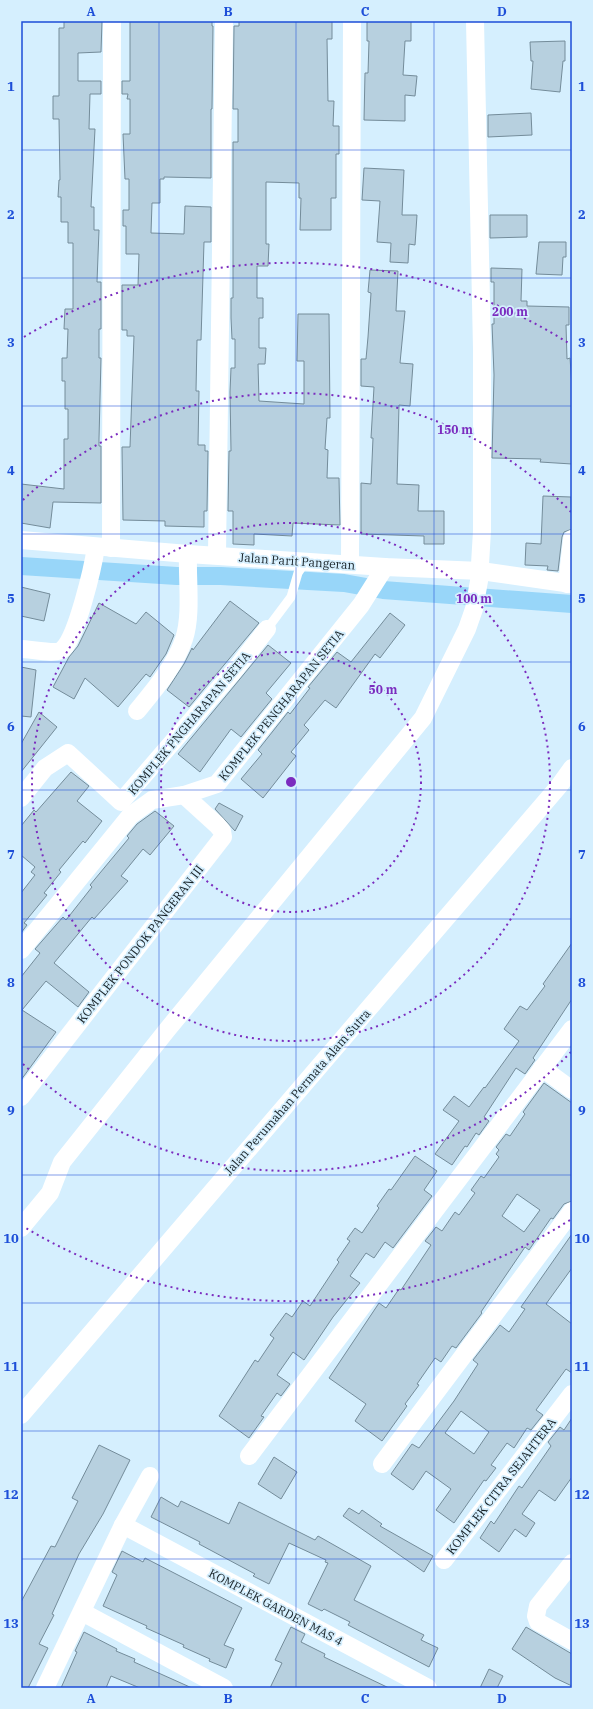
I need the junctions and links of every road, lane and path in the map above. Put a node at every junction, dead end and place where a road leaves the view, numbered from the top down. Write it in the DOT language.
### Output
graph roads {
  1 [pos="112,21"];
  2 [pos="224,21"];
  3 [pos="352,21"];
  4 [pos="474,21"];
  5 [pos="572,539"];
  6 [pos="21,540"];
  7 [pos="101,551"];
  8 [pos="217,555"];
  9 [pos="188,559"];
  10 [pos="350,564"];
  11 [pos="302,567"];
  12 [pos="382,571"];
  13 [pos="480,576"];
  14 [pos="569,584"];
  15 [pos="267,629"];
  16 [pos="21,649"];
  17 [pos="137,711"];
  18 [pos="572,768"];
  19 [pos="184,795"];
  20 [pos="21,798"];
  21 [pos="21,950"];
  22 [pos="572,1030"];
  23 [pos="542,1068"];
  24 [pos="572,1090"];
  25 [pos="21,1097"];
  26 [pos="572,1211"];
  27 [pos="21,1228"];
  28 [pos="572,1394"];
  29 [pos="21,1415"];
  30 [pos="249,1456"];
  31 [pos="382,1464"];
  32 [pos="150,1476"];
  33 [pos="123,1525"];
  34 [pos="444,1560"];
  35 [pos="572,1563"];
  36 [pos="82,1612"];
  37 [pos="572,1640"];
  38 [pos="45,1688"];
  39 [pos="224,1688"];
  40 [pos="428,1688"];
  1 -- 7 [label="street"];
  2 -- 8 [label="street"];
  3 -- 10 [label="street"];
  4 -- 13 [label="street"];
  5 -- 14 [label="street"];
  6 -- 7 [label="street, Jalan Parit Pangeran"];
  7 -- 9 [label="street, Jalan Parit Pangeran"];
  7 -- 16 [label="street"];
  8 -- 9 [label="street, Jalan Parit Pangeran"];
  8 -- 11 [label="street, Jalan Parit Pangeran"];
  9 -- 17 [label="street"];
  10 -- 11 [label="street, Jalan Parit Pangeran"];
  10 -- 12 [label="street, Jalan Parit Pangeran"];
  11 -- 15 [label="lane"];
  12 -- 13 [label="street, Jalan Parit Pangeran"];
  12 -- 19 [label="street, KOMPLEK PENGHARAPAN SETIA"];
  13 -- 14 [label="street, Jalan Parit Pangeran"];
  13 -- 27 [label="street"];
  15 -- 20 [label="street, KOMPLEK PNGHARAPAN SETIA"];
  18 -- 29 [label="street, Jalan Perumahan Permata Alam Sutra"];
  19 -- 21 [label="street, KOMPLEK PENGHARAPAN SETIA"];
  19 -- 25 [label="street, KOMPLEK PONDOK PANGERAN III"];
  22 -- 23 [label="street"];
  23 -- 24 [label="street"];
  23 -- 30 [label="street"];
  26 -- 31 [label="street"];
  28 -- 34 [label="street, KOMPLEK CITRA SEJAHTERA"];
  32 -- 33 [label="street"];
  33 -- 36 [label="street"];
  33 -- 40 [label="street, KOMPLEK GARDEN MAS 4"];
  35 -- 37 [label="street"];
  36 -- 38 [label="street"];
  36 -- 39 [label="street"];
}
